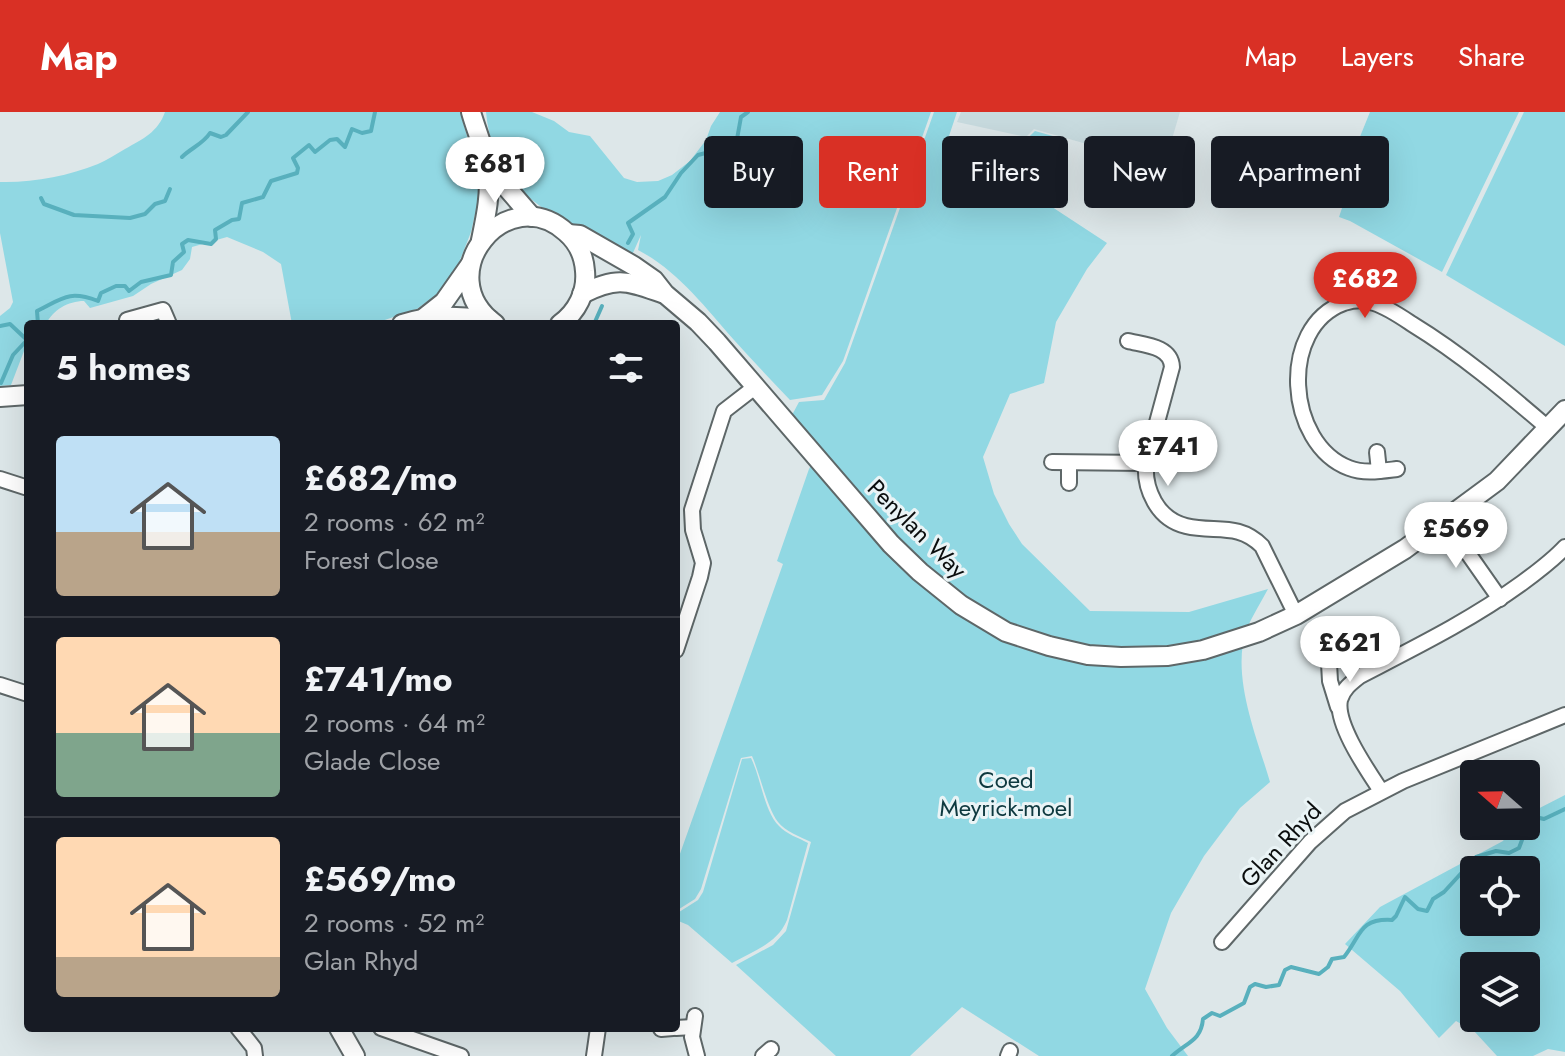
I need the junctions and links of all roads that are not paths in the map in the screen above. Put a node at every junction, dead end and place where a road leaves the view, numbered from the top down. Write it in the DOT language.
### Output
graph roads {
  1 [pos="471,112"];
  2 [pos="488,166"];
  3 [pos="532,217"];
  4 [pos="568,234"];
  5 [pos="481,240"];
  6 [pos="471,265"];
  7 [pos="582,294"];
  8 [pos="665,294"];
  9 [pos="425,317"];
  10 [pos="127,320"];
  11 [pos="167,320"];
  12 [pos="415,320"];
  13 [pos="479,320"];
  14 [pos="491,320"];
  15 [pos="567,320"];
  16 [pos="1136,348"];
  17 [pos="755,387"];
  18 [pos="24,395"];
  19 [pos="0,397"];
  20 [pos="1565,410"];
  21 [pos="1548,428"];
  22 [pos="1377,452"];
  23 [pos="1052,462"];
  24 [pos="1069,463"];
  25 [pos="1146,463"];
  26 [pos="1397,469"];
  27 [pos="1379,471"];
  28 [pos="0,479"];
  29 [pos="1069,483"];
  30 [pos="24,487"];
  31 [pos="1444,519"];
  32 [pos="1565,547"];
  33 [pos="1500,599"];
  34 [pos="1296,615"];
  35 [pos="680,638"];
  36 [pos="1329,663"];
  37 [pos="0,685"];
  38 [pos="24,693"];
  39 [pos="1339,711"];
  40 [pos="1565,715"];
  41 [pos="1381,791"];
  42 [pos="1222,942"];
  43 [pos="680,1026"];
  44 [pos="241,1032"];
  45 [pos="341,1032"];
  46 [pos="392,1032"];
  47 [pos="597,1032"];
  48 [pos="255,1056"];
  49 [pos="355,1056"];
  50 [pos="461,1056"];
  51 [pos="594,1056"];
  52 [pos="697,1056"];
  1 -- 2 [label="street"];
  2 -- 3 [label="street"];
  2 -- 5 [label="street"];
  3 -- 4 [label="street, Penylan Way"];
  3 -- 5 [label="street"];
  4 -- 7 [label="street"];
  4 -- 8 [label="street, Penylan Way"];
  5 -- 6 [label="street"];
  6 -- 9 [label="street"];
  6 -- 14 [label="street"];
  7 -- 8 [label="street, Penylan Way"];
  7 -- 15 [label="street"];
  8 -- 17 [label="street, Penylan Way"];
  9 -- 12 [label="street"];
  9 -- 13 [label="street"];
  10 -- 11 [label="street"];
  16 -- 25 [label="street"];
  17 -- 34 [label="street, Penylan Way"];
  17 -- 35 [label="street"];
  18 -- 19 [label="street"];
  20 -- 21 [label="street, Penylan Way"];
  21 -- 27 [label="street"];
  21 -- 31 [label="street, Penylan Way"];
  22 -- 27 [label="street"];
  23 -- 24 [label="street"];
  24 -- 25 [label="street"];
  24 -- 29 [label="street"];
  25 -- 34 [label="street"];
  26 -- 27 [label="street"];
  28 -- 30 [label="street"];
  31 -- 33 [label="street"];
  31 -- 34 [label="street, Penylan Way"];
  32 -- 33 [label="street"];
  33 -- 39 [label="street"];
  36 -- 39 [label="street"];
  37 -- 38 [label="street"];
  39 -- 41 [label="street"];
  40 -- 41 [label="street, Glan Rhyd"];
  41 -- 42 [label="street, Glan Rhyd"];
  43 -- 52 [label="street"];
  44 -- 48 [label="street"];
  45 -- 49 [label="street"];
  46 -- 50 [label="street"];
  47 -- 51 [label="street"];
}
